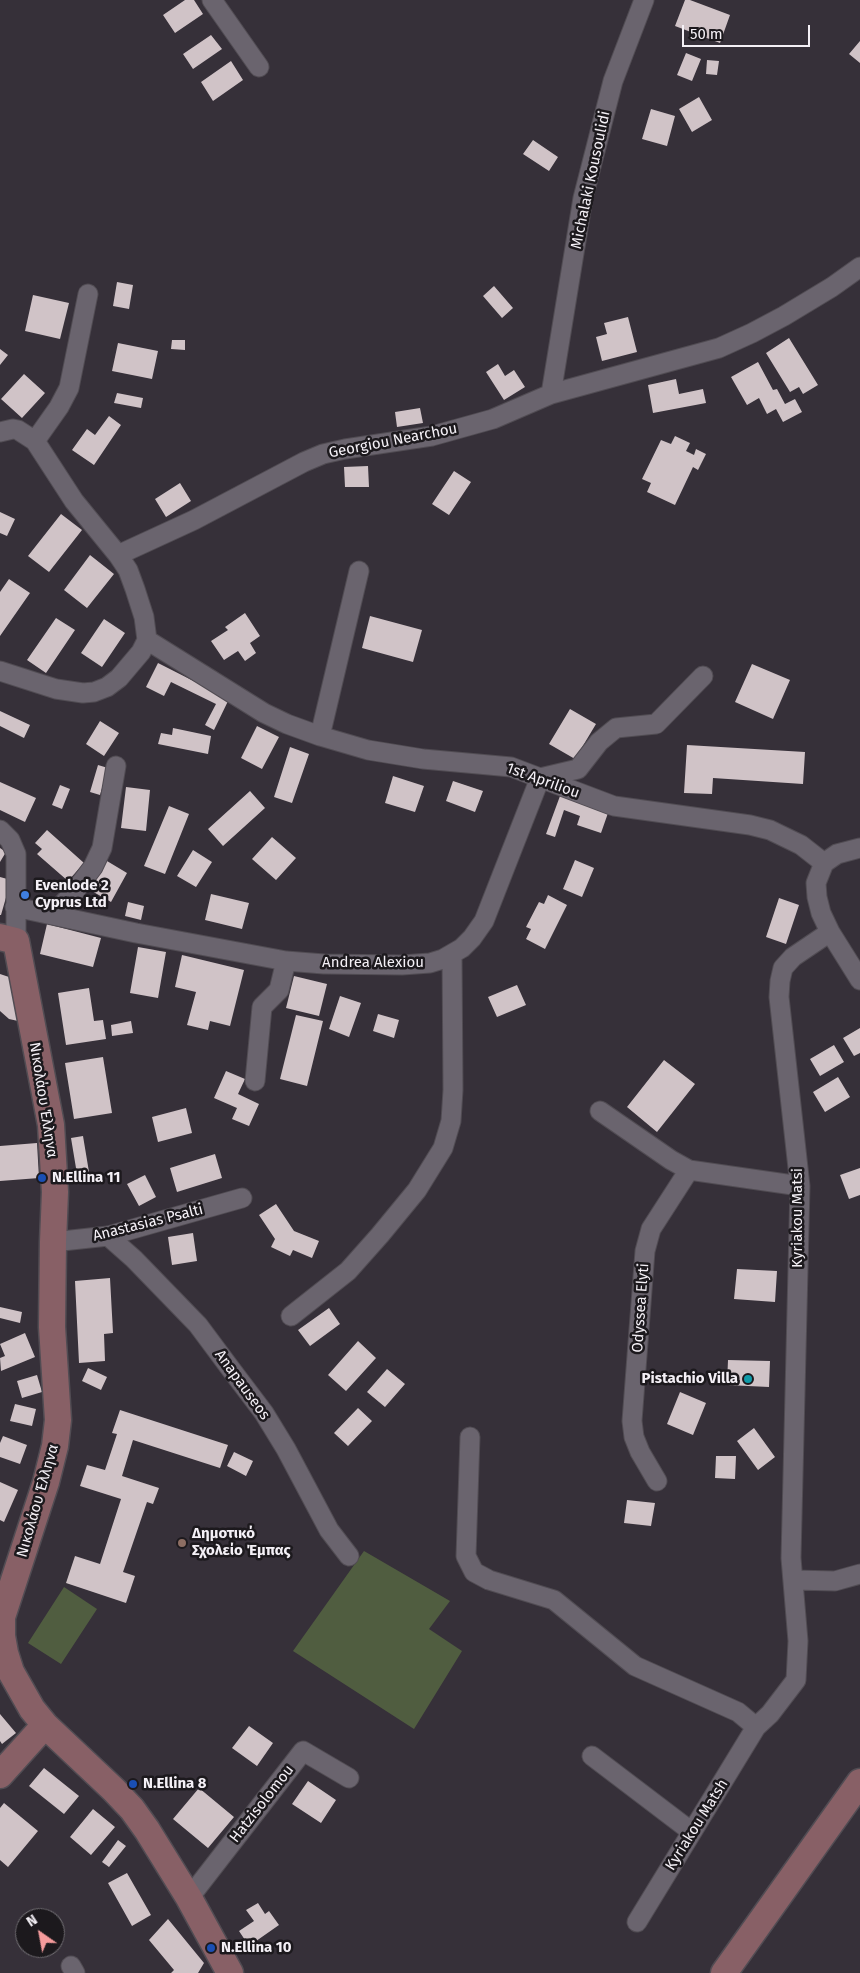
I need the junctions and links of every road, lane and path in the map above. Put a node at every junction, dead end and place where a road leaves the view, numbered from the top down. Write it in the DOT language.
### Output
graph roads {
  1 [pos="212,0"];
  2 [pos="644,0"];
  3 [pos="259,67"];
  4 [pos="860,267"];
  5 [pos="88,294"];
  6 [pos="551,394"];
  7 [pos="0,432"];
  8 [pos="34,441"];
  9 [pos="118,555"];
  10 [pos="359,571"];
  11 [pos="146,640"];
  12 [pos="0,671"];
  13 [pos="703,676"];
  14 [pos="320,736"];
  15 [pos="116,766"];
  16 [pos="540,778"];
  17 [pos="0,830"];
  18 [pos="860,848"];
  19 [pos="824,863"];
  20 [pos="15,907"];
  21 [pos="52,915"];
  22 [pos="830,932"];
  23 [pos="8,939"];
  24 [pos="452,954"];
  25 [pos="286,961"];
  26 [pos="860,980"];
  27 [pos="255,1082"];
  28 [pos="600,1111"];
  29 [pos="689,1170"];
  30 [pos="800,1186"];
  31 [pos="242,1198"];
  32 [pos="108,1236"];
  33 [pos="53,1242"];
  34 [pos="291,1316"];
  35 [pos="470,1437"];
  36 [pos="657,1481"];
  37 [pos="349,1556"];
  38 [pos="860,1574"];
  39 [pos="794,1580"];
  40 [pos="1,1616"];
  41 [pos="45,1725"];
  42 [pos="756,1727"];
  43 [pos="592,1756"];
  44 [pos="0,1775"];
  45 [pos="349,1778"];
  46 [pos="860,1782"];
  47 [pos="692,1832"];
  48 [pos="189,1898"];
  49 [pos="637,1922"];
  50 [pos="230,1973"];
  51 [pos="724,1973"];
  1 -- 3 [label="street"];
  2 -- 6 [label="street, Michalaki Kousoulidi"];
  4 -- 6 [label="street, Georgiou Nearchou"];
  5 -- 8 [label="street"];
  6 -- 9 [label="street, Georgiou Nearchou"];
  7 -- 8 [label="street"];
  8 -- 9 [label="street"];
  9 -- 11 [label="street"];
  10 -- 14 [label="street"];
  11 -- 12 [label="street"];
  11 -- 14 [label="street, 1st Apriliou"];
  13 -- 16 [label="street"];
  14 -- 16 [label="street, 1st Apriliou"];
  15 -- 21 [label="street"];
  16 -- 19 [label="street, 1st Apriliou"];
  16 -- 24 [label="street, Andrea Alexiou"];
  17 -- 20 [label="street"];
  18 -- 19 [label="street"];
  19 -- 22 [label="street"];
  20 -- 21 [label="street, Andrea Alexiou"];
  20 -- 23 [label="street"];
  21 -- 25 [label="street, Andrea Alexiou"];
  22 -- 26 [label="street"];
  22 -- 30 [label="street, Kyriakou Matsi"];
  23 -- 33 [label="street, Νικολάου Έλληνα"];
  24 -- 25 [label="street, Andrea Alexiou"];
  24 -- 34 [label="street"];
  25 -- 27 [label="street"];
  28 -- 29 [label="street"];
  29 -- 30 [label="street"];
  29 -- 36 [label="street, Odyssea Elyti"];
  30 -- 39 [label="street, Kyriakou Matsi"];
  31 -- 32 [label="street, Anastasias Psalti"];
  32 -- 33 [label="street, Anastasias Psalti"];
  32 -- 37 [label="street, Anapauseos"];
  33 -- 40 [label="street, Νικολάου Έλληνα"];
  35 -- 42 [label="street"];
  38 -- 39 [label="street"];
  39 -- 42 [label="street, Kyriakou Matsh"];
  40 -- 41 [label="street, Νικολάου Έλληνα"];
  41 -- 44 [label="street"];
  41 -- 48 [label="street, Νικολάου Έλληνα"];
  42 -- 47 [label="street, Kyriakou Matsh"];
  43 -- 47 [label="street"];
  45 -- 48 [label="street, Hatzisolomou"];
  46 -- 51 [label="street"];
  47 -- 49 [label="street, Kyriakou Matsh"];
  48 -- 50 [label="street, Νικολάου Έλληνα"];
}
